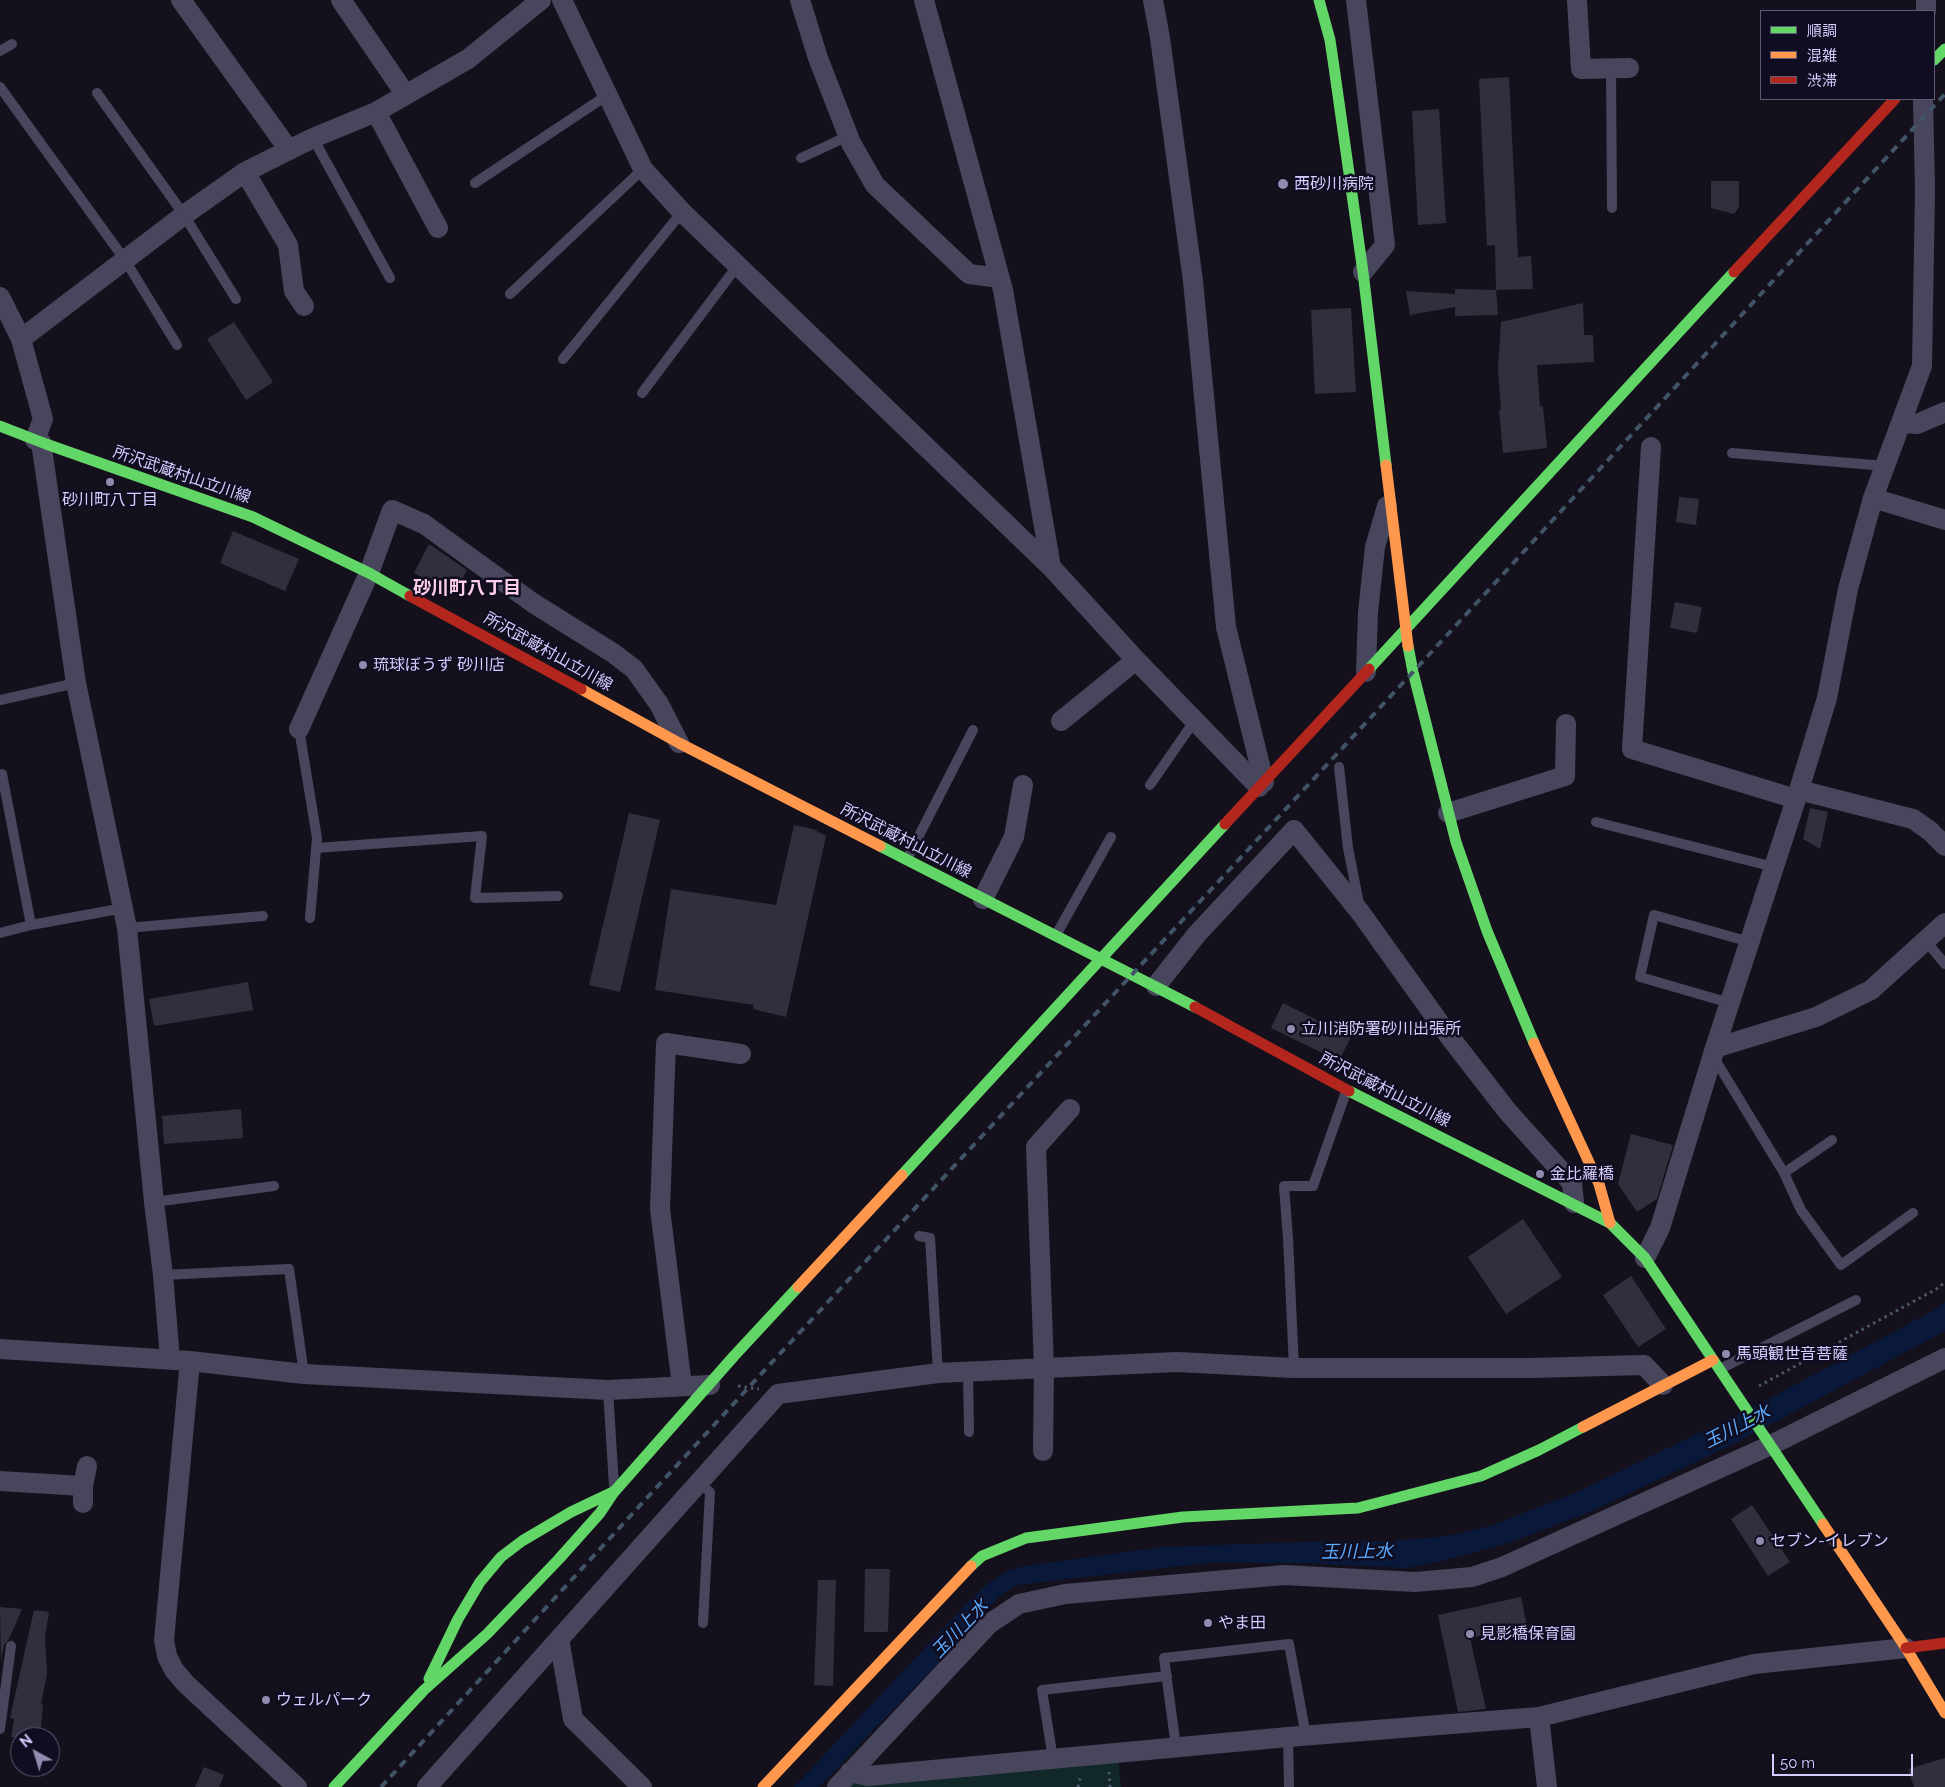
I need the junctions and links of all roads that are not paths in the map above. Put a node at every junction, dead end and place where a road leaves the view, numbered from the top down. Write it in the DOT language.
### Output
graph roads {
  1 [pos="180,0"];
  2 [pos="341,0"];
  3 [pos="541,0"];
  4 [pos="562,0"];
  5 [pos="800,0"];
  6 [pos="924,0"];
  7 [pos="1153,0"];
  8 [pos="1320,0"];
  9 [pos="1356,0"];
  10 [pos="1577,0"];
  11 [pos="12,44"];
  12 [pos="1945,49"];
  13 [pos="0,51"];
  14 [pos="1935,59"];
  15 [pos="1620,68"];
  16 [pos="0,87"];
  17 [pos="97,93"];
  18 [pos="406,95"];
  19 [pos="606,96"];
  20 [pos="1895,100"];
  21 [pos="1923,100"];
  22 [pos="376,112"];
  23 [pos="848,136"];
  24 [pos="313,138"];
  25 [pos="289,150"];
  26 [pos="801,158"];
  27 [pos="643,169"];
  28 [pos="245,172"];
  29 [pos="474,183"];
  30 [pos="1612,208"];
  31 [pos="682,212"];
  32 [pos="184,214"];
  33 [pos="438,228"];
  34 [pos="125,260"];
  35 [pos="738,265"];
  36 [pos="1363,272"];
  37 [pos="390,278"];
  38 [pos="1000,278"];
  39 [pos="510,294"];
  40 [pos="0,297"];
  41 [pos="236,299"];
  42 [pos="304,306"];
  43 [pos="21,339"];
  44 [pos="177,345"];
  45 [pos="564,359"];
  46 [pos="642,393"];
  47 [pos="1945,412"];
  48 [pos="1901,423"];
  49 [pos="0,426"];
  50 [pos="38,441"];
  51 [pos="1651,447"];
  52 [pos="1732,453"];
  53 [pos="1886,466"];
  54 [pos="1390,497"];
  55 [pos="1873,498"];
  56 [pos="1945,520"];
  57 [pos="1051,567"];
  58 [pos="369,573"];
  59 [pos="1405,630"];
  60 [pos="1136,660"];
  61 [pos="1366,672"];
  62 [pos="76,683"];
  63 [pos="0,700"];
  64 [pos="1195,720"];
  65 [pos="1061,721"];
  66 [pos="1566,724"];
  67 [pos="299,729"];
  68 [pos="973,730"];
  69 [pos="679,743"];
  70 [pos="1339,767"];
  71 [pos="0,775"];
  72 [pos="1023,785"];
  73 [pos="1150,785"];
  74 [pos="1262,785"];
  75 [pos="1798,795"];
  76 [pos="1448,813"];
  77 [pos="1596,822"];
  78 [pos="1111,837"];
  79 [pos="1945,846"];
  80 [pos="316,848"];
  81 [pos="907,860"];
  82 [pos="1774,867"];
  83 [pos="558,896"];
  84 [pos="983,899"];
  85 [pos="124,908"];
  86 [pos="1360,912"];
  87 [pos="263,916"];
  88 [pos="310,918"];
  89 [pos="1945,923"];
  90 [pos="31,924"];
  91 [pos="127,928"];
  92 [pos="0,933"];
  93 [pos="1056,936"];
  94 [pos="1926,940"];
  95 [pos="1750,942"];
  96 [pos="1101,960"];
  97 [pos="1945,964"];
  98 [pos="1156,986"];
  99 [pos="1730,1002"];
  100 [pos="1714,1052"];
  101 [pos="741,1054"];
  102 [pos="1347,1090"];
  103 [pos="1070,1109"];
  104 [pos="1832,1140"];
  105 [pos="1784,1173"];
  106 [pos="274,1186"];
  107 [pos="154,1202"];
  108 [pos="1574,1203"];
  109 [pos="1913,1213"];
  110 [pos="1610,1223"];
  111 [pos="919,1236"];
  112 [pos="1645,1258"];
  113 [pos="163,1275"];
  114 [pos="1856,1300"];
  115 [pos="0,1349"];
  116 [pos="1945,1358"];
  117 [pos="170,1359"];
  118 [pos="190,1361"];
  119 [pos="1716,1364"];
  120 [pos="1044,1368"];
  121 [pos="1294,1368"];
  122 [pos="968,1372"];
  123 [pos="938,1373"];
  124 [pos="304,1374"];
  125 [pos="710,1385"];
  126 [pos="1663,1385"];
  127 [pos="682,1386"];
  128 [pos="608,1390"];
  129 [pos="969,1432"];
  130 [pos="1768,1441"];
  131 [pos="1043,1451"];
  132 [pos="87,1466"];
  133 [pos="0,1482"];
  134 [pos="699,1483"];
  135 [pos="614,1492"];
  136 [pos="703,1623"];
  137 [pos="559,1639"];
  138 [pos="1945,1643"];
  139 [pos="11,1646"];
  140 [pos="1906,1648"];
  141 [pos="1167,1676"];
  142 [pos="424,1690"];
  143 [pos="1945,1714"];
  144 [pos="1539,1717"];
  145 [pos="0,1729"];
  146 [pos="1297,1736"];
  147 [pos="1176,1747"];
  148 [pos="1053,1759"];
  149 [pos="865,1778"];
  150 [pos="296,1787"];
  151 [pos="334,1787"];
  152 [pos="427,1787"];
  153 [pos="642,1787"];
  154 [pos="762,1787"];
  155 [pos="837,1787"];
  156 [pos="1289,1787"];
  157 [pos="1547,1787"];
  1 -- 25 [label="street"];
  2 -- 18 [label="street"];
  3 -- 18 [label="street"];
  4 -- 19 [label="street"];
  5 -- 23 [label="street"];
  6 -- 38 [label="street"];
  7 -- 74 [label="street"];
  8 -- 36 [label="street"];
  9 -- 36 [label="street"];
  10 -- 15 [label="street"];
  11 -- 13 [label="lane"];
  12 -- 14 [label="street"];
  15 -- 30 [label="lane"];
  16 -- 34 [label="lane"];
  17 -- 32 [label="lane"];
  18 -- 22 [label="street"];
  19 -- 27 [label="street"];
  19 -- 29 [label="lane"];
  20 -- 59 [label="street"];
  21 -- 48 [label="street"];
  22 -- 24 [label="street"];
  22 -- 33 [label="street"];
  23 -- 26 [label="lane"];
  23 -- 38 [label="street"];
  24 -- 25 [label="street"];
  24 -- 37 [label="lane"];
  25 -- 28 [label="street"];
  27 -- 31 [label="street"];
  27 -- 39 [label="lane"];
  28 -- 32 [label="street"];
  28 -- 42 [label="street"];
  31 -- 35 [label="street"];
  31 -- 45 [label="lane"];
  32 -- 34 [label="street"];
  32 -- 41 [label="lane"];
  34 -- 43 [label="street"];
  34 -- 44 [label="lane"];
  35 -- 46 [label="lane"];
  35 -- 57 [label="street"];
  36 -- 54 [label="street"];
  38 -- 57 [label="street"];
  40 -- 43 [label="street"];
  43 -- 50 [label="street"];
  47 -- 48 [label="street"];
  48 -- 53 [label="street"];
  49 -- 50 [label="street, 所沢武蔵村山立川線"];
  50 -- 58 [label="street, 所沢武蔵村山立川線"];
  50 -- 62 [label="street"];
  51 -- 75 [label="street"];
  52 -- 53 [label="lane"];
  53 -- 55 [label="street"];
  54 -- 59 [label="street"];
  54 -- 61 [label="street"];
  55 -- 56 [label="street"];
  55 -- 75 [label="street"];
  57 -- 60 [label="street"];
  58 -- 67 [label="street"];
  58 -- 69 [label="street, 所沢武蔵村山立川線"];
  58 -- 69 [label="street"];
  59 -- 61 [label="street"];
  59 -- 76 [label="street"];
  60 -- 64 [label="street"];
  60 -- 65 [label="street"];
  61 -- 74 [label="street"];
  62 -- 63 [label="lane"];
  62 -- 85 [label="street"];
  64 -- 73 [label="lane"];
  64 -- 74 [label="street"];
  66 -- 76 [label="street"];
  67 -- 80 [label="lane"];
  68 -- 81 [label="lane"];
  69 -- 81 [label="street, 所沢武蔵村山立川線"];
  70 -- 86 [label="lane"];
  71 -- 90 [label="lane"];
  72 -- 84 [label="street"];
  74 -- 96 [label="street"];
  75 -- 79 [label="street"];
  75 -- 82 [label="street"];
  76 -- 110 [label="street"];
  77 -- 82 [label="lane"];
  78 -- 93 [label="lane"];
  80 -- 83 [label="lane"];
  80 -- 88 [label="lane"];
  81 -- 84 [label="street, 所沢武蔵村山立川線"];
  82 -- 95 [label="street"];
  84 -- 93 [label="street, 所沢武蔵村山立川線"];
  85 -- 90 [label="lane"];
  85 -- 91 [label="street"];
  86 -- 98 [label="street"];
  86 -- 108 [label="street"];
  87 -- 91 [label="lane"];
  89 -- 94 [label="street"];
  90 -- 92 [label="lane"];
  91 -- 107 [label="street"];
  93 -- 96 [label="street, 所沢武蔵村山立川線"];
  94 -- 97 [label="lane"];
  94 -- 100 [label="street"];
  95 -- 99 [label="street"];
  95 -- 99 [label="lane"];
  96 -- 98 [label="street, 所沢武蔵村山立川線"];
  96 -- 125 [label="street"];
  98 -- 102 [label="street, 所沢武蔵村山立川線"];
  99 -- 100 [label="street"];
  100 -- 105 [label="lane"];
  100 -- 112 [label="street"];
  101 -- 127 [label="street"];
  102 -- 108 [label="street, 所沢武蔵村山立川線"];
  102 -- 121 [label="lane"];
  103 -- 120 [label="street"];
  104 -- 105 [label="lane"];
  105 -- 109 [label="lane"];
  106 -- 107 [label="lane"];
  107 -- 113 [label="street"];
  108 -- 110 [label="street, 所沢武蔵村山立川線"];
  110 -- 112 [label="street, 所沢武蔵村山立川線"];
  111 -- 123 [label="lane"];
  112 -- 119 [label="street, 所沢武蔵村山立川線"];
  113 -- 117 [label="street"];
  113 -- 124 [label="lane"];
  114 -- 119 [label="lane"];
  115 -- 117 [label="street"];
  116 -- 130 [label="street"];
  117 -- 118 [label="street"];
  118 -- 124 [label="street"];
  118 -- 150 [label="street"];
  119 -- 126 [label="street"];
  119 -- 130 [label="street, 所沢武蔵村山立川線"];
  120 -- 121 [label="street"];
  120 -- 122 [label="street"];
  120 -- 131 [label="street"];
  121 -- 126 [label="street"];
  122 -- 123 [label="street"];
  122 -- 129 [label="lane"];
  123 -- 134 [label="street"];
  124 -- 128 [label="street"];
  125 -- 127 [label="street"];
  125 -- 135 [label="street"];
  126 -- 154 [label="street"];
  127 -- 128 [label="street"];
  128 -- 135 [label="lane"];
  130 -- 140 [label="street"];
  130 -- 149 [label="street"];
  132 -- 133 [label="street"];
  134 -- 136 [label="lane"];
  134 -- 137 [label="street"];
  135 -- 142 [label="street"];
  135 -- 142 [label="street"];
  137 -- 152 [label="street"];
  137 -- 153 [label="street"];
  138 -- 140 [label="street"];
  139 -- 145 [label="lane"];
  140 -- 143 [label="street"];
  140 -- 144 [label="street"];
  141 -- 146 [label="lane"];
  141 -- 147 [label="lane"];
  141 -- 148 [label="lane"];
  142 -- 151 [label="street"];
  144 -- 146 [label="street"];
  144 -- 157 [label="street"];
  146 -- 147 [label="street"];
  146 -- 156 [label="lane"];
  147 -- 148 [label="street"];
  148 -- 149 [label="street"];
  149 -- 155 [label="street"];
}
